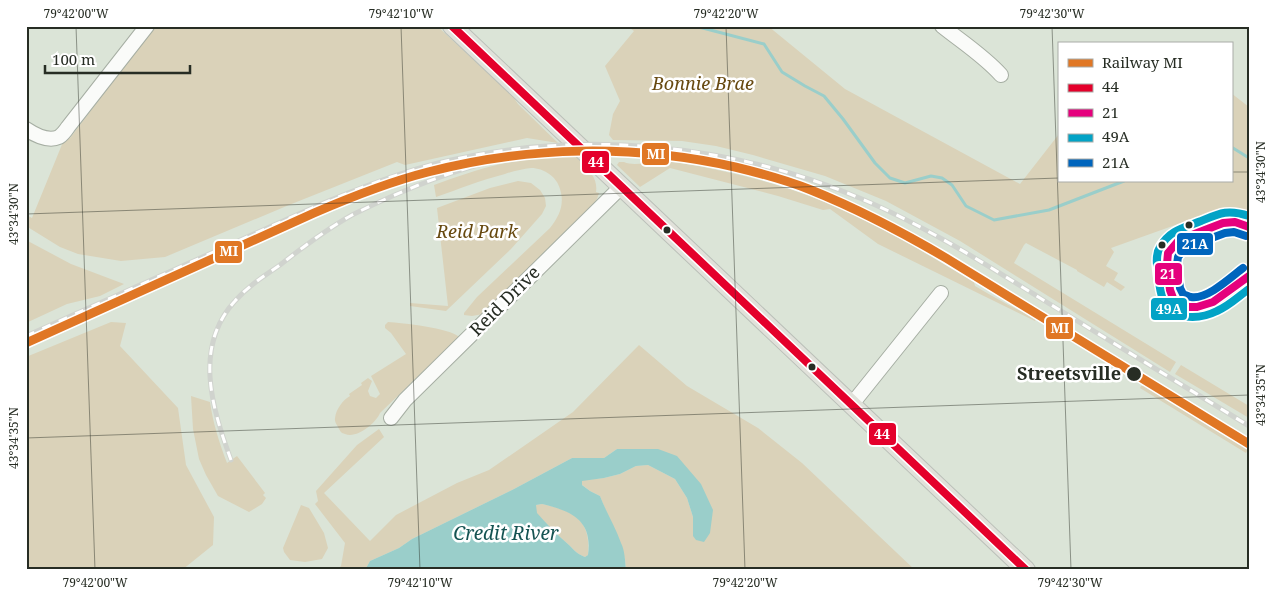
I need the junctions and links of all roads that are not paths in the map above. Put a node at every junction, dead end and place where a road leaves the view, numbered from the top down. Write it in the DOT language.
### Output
graph roads {
  1 [pos="147,26"];
  2 [pos="452,26"];
  3 [pos="942,26"];
  4 [pos="1001,75"];
  5 [pos="26,129"];
  6 [pos="622,186"];
  7 [pos="940,293"];
  8 [pos="852,404"];
  9 [pos="391,418"];
  10 [pos="1026,570"];
  1 -- 5 [label="street"];
  2 -- 6 [label="main road"];
  3 -- 4 [label="street"];
  6 -- 8 [label="main road"];
  6 -- 9 [label="street, Reid Drive"];
  7 -- 8 [label="street"];
  8 -- 10 [label="main road"];
}
